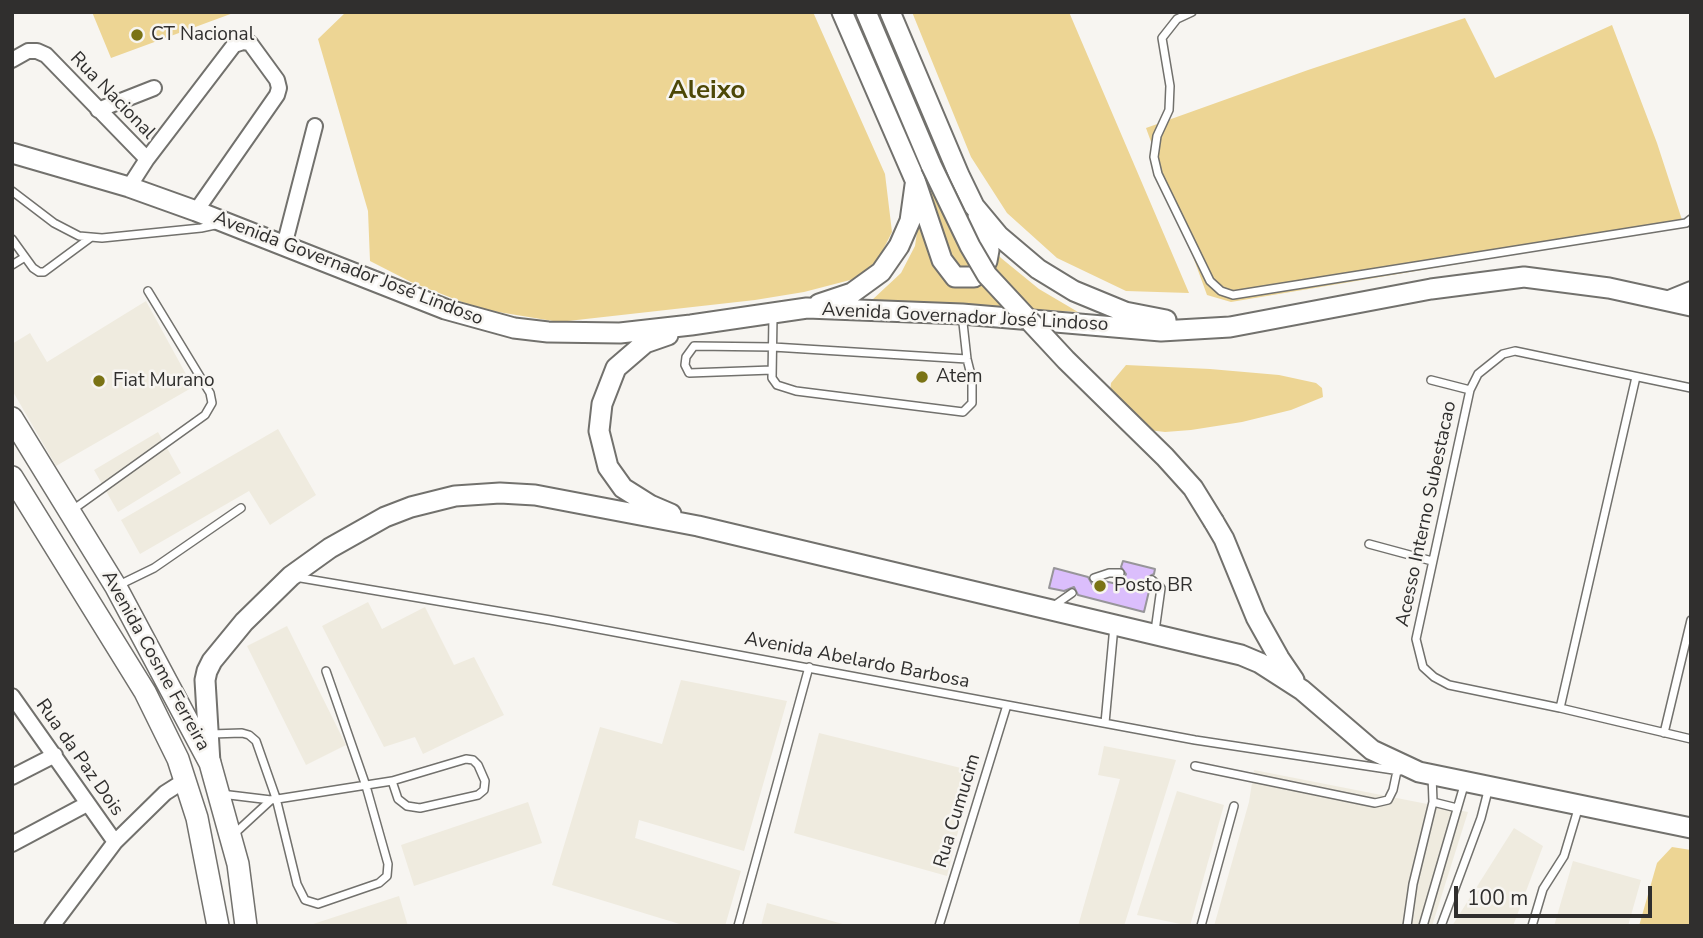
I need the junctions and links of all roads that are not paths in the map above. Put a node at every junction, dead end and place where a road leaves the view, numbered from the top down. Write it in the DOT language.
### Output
graph roads {
  1 [pos="842,12"];
  2 [pos="866,12"];
  3 [pos="890,12"];
  4 [pos="1192,12"];
  5 [pos="12,60"];
  6 [pos="154,88"];
  7 [pos="98,110"];
  8 [pos="315,126"];
  9 [pos="12,153"];
  10 [pos="147,159"];
  11 [pos="915,180"];
  12 [pos="129,187"];
  13 [pos="12,191"];
  14 [pos="974,206"];
  15 [pos="196,211"];
  16 [pos="1691,219"];
  17 [pos="222,223"];
  18 [pos="90,238"];
  19 [pos="12,239"];
  20 [pos="284,246"];
  21 [pos="25,257"];
  22 [pos="12,265"];
  23 [pos="1691,289"];
  24 [pos="148,291"];
  25 [pos="1664,300"];
  26 [pos="1691,306"];
  27 [pos="807,308"];
  28 [pos="772,314"];
  29 [pos="962,314"];
  30 [pos="691,325"];
  31 [pos="1230,327"];
  32 [pos="773,347"];
  33 [pos="967,359"];
  34 [pos="772,370"];
  35 [pos="1636,376"];
  36 [pos="1431,380"];
  37 [pos="1691,388"];
  38 [pos="1470,390"];
  39 [pos="12,418"];
  40 [pos="12,477"];
  41 [pos="240,508"];
  42 [pos="70,512"];
  43 [pos="698,526"];
  44 [pos="1368,544"];
  45 [pos="1432,561"];
  46 [pos="1120,573"];
  47 [pos="291,576"];
  48 [pos="1094,578"];
  49 [pos="1152,580"];
  50 [pos="116,587"];
  51 [pos="1072,593"];
  52 [pos="1048,609"];
  53 [pos="1691,620"];
  54 [pos="1114,625"];
  55 [pos="1155,635"];
  56 [pos="809,667"];
  57 [pos="326,671"];
  58 [pos="1302,691"];
  59 [pos="12,696"];
  60 [pos="1007,705"];
  61 [pos="1560,708"];
  62 [pos="1105,723"];
  63 [pos="1664,733"];
  64 [pos="210,734"];
  65 [pos="1691,739"];
  66 [pos="55,755"];
  67 [pos="210,763"];
  68 [pos="1195,766"];
  69 [pos="1397,771"];
  70 [pos="1425,773"];
  71 [pos="12,777"];
  72 [pos="392,781"];
  73 [pos="1465,781"];
  74 [pos="187,784"];
  75 [pos="366,786"];
  76 [pos="1489,786"];
  77 [pos="219,794"];
  78 [pos="274,799"];
  79 [pos="1433,802"];
  80 [pos="87,804"];
  81 [pos="1579,805"];
  82 [pos="1234,806"];
  83 [pos="1457,808"];
  84 [pos="1691,828"];
  85 [pos="231,837"];
  86 [pos="115,842"];
  87 [pos="12,844"];
  88 [pos="52,926"];
  89 [pos="218,926"];
  90 [pos="246,926"];
  91 [pos="738,926"];
  92 [pos="939,926"];
  93 [pos="1201,926"];
  94 [pos="1407,926"];
  95 [pos="1423,926"];
  96 [pos="1441,926"];
  97 [pos="1532,926"];
  1 -- 11 [label="main road"];
  2 -- 58 [label="main road, bridge"];
  3 -- 14 [label="main road"];
  4 -- 16 [label="lane"];
  5 -- 7 [label="street, Rua Nacional"];
  6 -- 7 [label="street"];
  7 -- 10 [label="street, Rua Nacional"];
  8 -- 20 [label="street"];
  9 -- 12 [label="main road, Avenida Governador José Lindoso"];
  10 -- 12 [label="street"];
  10 -- 15 [label="street"];
  11 -- 14 [label="main road"];
  11 -- 27 [label="main road"];
  12 -- 15 [label="main road, Avenida Governador José Lindoso"];
  13 -- 18 [label="lane"];
  14 -- 31 [label="main road"];
  15 -- 17 [label="main road, Avenida Governador José Lindoso"];
  17 -- 18 [label="lane"];
  17 -- 20 [label="main road, Avenida Governador José Lindoso"];
  18 -- 21 [label="lane"];
  19 -- 21 [label="lane"];
  20 -- 30 [label="main road, Avenida Governador José Lindoso"];
  21 -- 22 [label="lane"];
  23 -- 25 [label="street"];
  24 -- 42 [label="lane"];
  25 -- 26 [label="main road, Avenida Governador José Lindoso"];
  25 -- 31 [label="main road, Avenida Governador José Lindoso"];
  27 -- 28 [label="main road, Avenida Governador José Lindoso"];
  27 -- 29 [label="main road, Avenida Governador José Lindoso"];
  28 -- 30 [label="main road, Avenida Governador José Lindoso"];
  28 -- 32 [label="lane"];
  29 -- 31 [label="main road, Avenida Governador José Lindoso"];
  29 -- 33 [label="lane"];
  30 -- 43 [label="main road"];
  32 -- 33 [label="lane"];
  32 -- 34 [label="lane"];
  32 -- 34 [label="lane"];
  33 -- 34 [label="lane"];
  35 -- 37 [label="lane, Acesso Interno Subestacao"];
  35 -- 38 [label="lane, Acesso Interno Subestacao"];
  35 -- 61 [label="lane"];
  36 -- 38 [label="lane, Acesso Interno Subestacao"];
  38 -- 45 [label="lane, Acesso Interno Subestacao"];
  39 -- 42 [label="main road, Avenida Cosme Ferreira"];
  40 -- 74 [label="main road, Avenida Cosme Ferreira"];
  41 -- 50 [label="lane"];
  42 -- 50 [label="main road, Avenida Cosme Ferreira"];
  43 -- 47 [label="main road"];
  43 -- 52 [label="main road"];
  44 -- 45 [label="lane"];
  45 -- 61 [label="lane, Acesso Interno Subestacao"];
  46 -- 48 [label="lane"];
  47 -- 56 [label="lane, Avenida Abelardo Barbosa"];
  47 -- 64 [label="main road"];
  49 -- 55 [label="lane"];
  50 -- 67 [label="main road, Avenida Cosme Ferreira"];
  51 -- 52 [label="lane"];
  52 -- 54 [label="main road"];
  53 -- 63 [label="lane"];
  54 -- 55 [label="main road"];
  54 -- 62 [label="lane"];
  55 -- 58 [label="main road"];
  56 -- 60 [label="lane, Avenida Abelardo Barbosa"];
  56 -- 91 [label="lane"];
  57 -- 75 [label="lane"];
  58 -- 70 [label="main road"];
  59 -- 66 [label="street, Rua da Paz Dois"];
  60 -- 62 [label="lane, Avenida Abelardo Barbosa"];
  60 -- 92 [label="lane, Rua Cumucim"];
  61 -- 63 [label="lane, Acesso Interno Subestacao"];
  62 -- 69 [label="lane, Avenida Abelardo Barbosa"];
  63 -- 65 [label="lane, Acesso Interno Subestacao"];
  64 -- 67 [label="main road"];
  64 -- 78 [label="lane"];
  66 -- 71 [label="street"];
  66 -- 80 [label="street, Rua da Paz Dois"];
  67 -- 77 [label="main road, Avenida Cosme Ferreira"];
  68 -- 69 [label="lane"];
  69 -- 70 [label="lane, Avenida Abelardo Barbosa"];
  70 -- 73 [label="main road"];
  70 -- 79 [label="lane"];
  72 -- 72 [label="lane"];
  72 -- 75 [label="lane"];
  73 -- 76 [label="main road"];
  73 -- 83 [label="lane"];
  74 -- 86 [label="street"];
  74 -- 89 [label="main road, Avenida Cosme Ferreira"];
  75 -- 78 [label="lane"];
  75 -- 78 [label="lane"];
  76 -- 81 [label="main road"];
  76 -- 96 [label="lane"];
  77 -- 78 [label="lane"];
  77 -- 85 [label="main road, Avenida Cosme Ferreira"];
  78 -- 85 [label="lane"];
  79 -- 83 [label="lane"];
  79 -- 94 [label="lane"];
  80 -- 86 [label="street, Rua da Paz Dois"];
  80 -- 87 [label="street"];
  81 -- 84 [label="main road"];
  81 -- 97 [label="lane"];
  82 -- 93 [label="lane"];
  83 -- 95 [label="lane"];
  85 -- 90 [label="main road, Avenida Cosme Ferreira"];
  86 -- 88 [label="street"];
}
